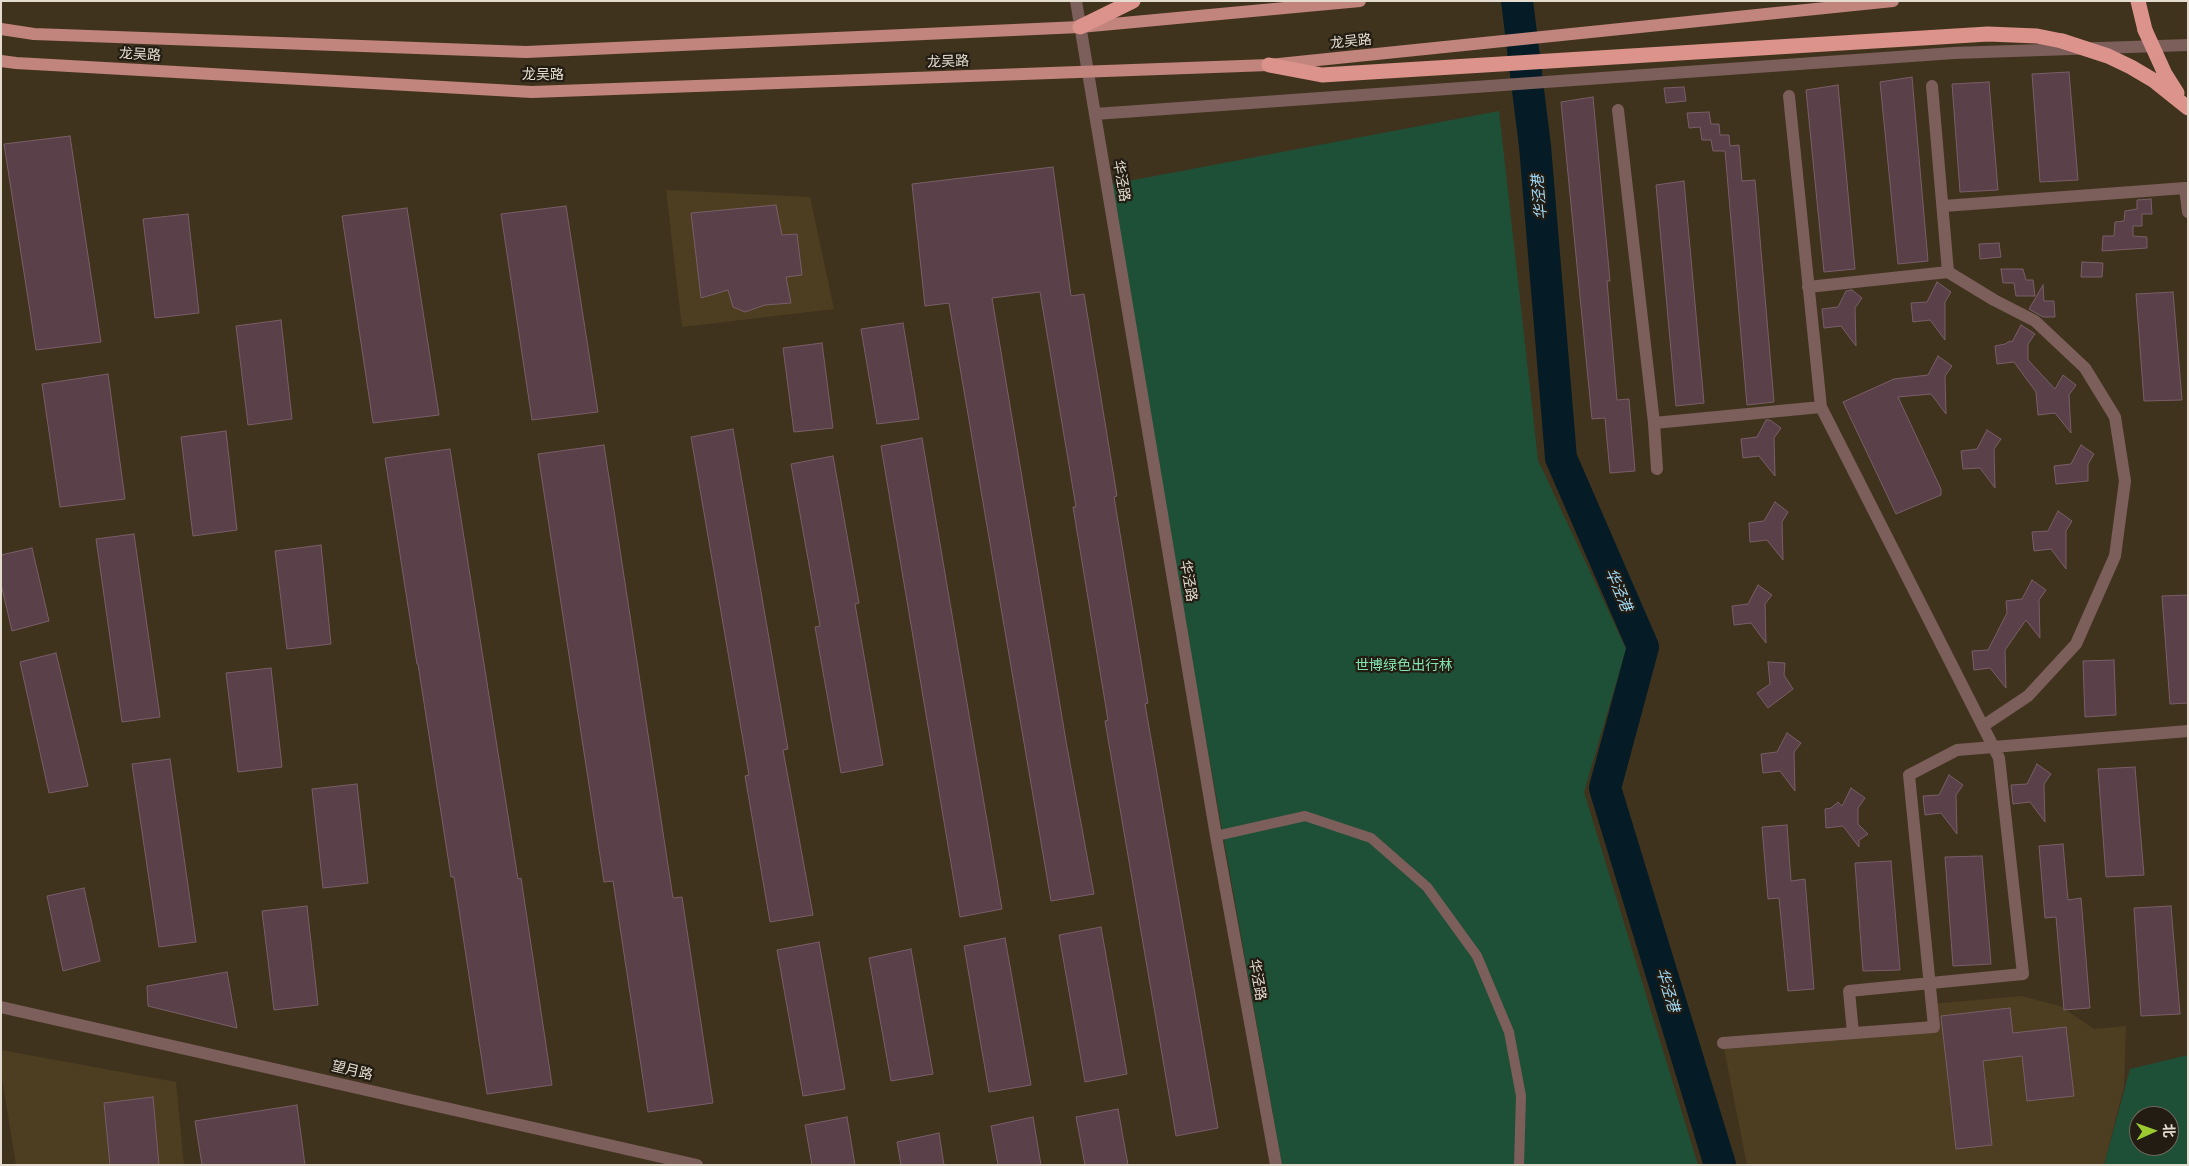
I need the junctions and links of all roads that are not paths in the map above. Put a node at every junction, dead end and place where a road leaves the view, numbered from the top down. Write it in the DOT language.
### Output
graph roads {
  1 [pos="1076,1"];
  2 [pos="1132,1"];
  3 [pos="1360,1"];
  4 [pos="1893,1"];
  5 [pos="2138,1"];
  6 [pos="1080,27"];
  7 [pos="1,29"];
  8 [pos="2188,45"];
  9 [pos="1,61"];
  10 [pos="1269,65"];
  11 [pos="1087,72"];
  12 [pos="1932,86"];
  13 [pos="1789,96"];
  14 [pos="2188,107"];
  15 [pos="1618,110"];
  16 [pos="1094,114"];
  17 [pos="1944,206"];
  18 [pos="2188,212"];
  19 [pos="1948,272"];
  20 [pos="1808,286"];
  21 [pos="1821,407"];
  22 [pos="1654,422"];
  23 [pos="1657,469"];
  24 [pos="1983,726"];
  25 [pos="2188,731"];
  26 [pos="1994,748"];
  27 [pos="1216,836"];
  28 [pos="1929,983"];
  29 [pos="1,1007"];
  30 [pos="1853,1033"];
  31 [pos="1723,1043"];
  32 [pos="697,1165"];
  33 [pos="1276,1165"];
  34 [pos="1519,1165"];
  1 -- 6 [label="street, 华泾路"];
  2 -- 6 [label="highway"];
  3 -- 6 [label="main road, 龙吴路"];
  4 -- 10 [label="main road, 龙吴路"];
  5 -- 14 [label="highway, bridge"];
  6 -- 7 [label="main road, 龙吴路"];
  6 -- 11 [label="street, 华泾路"];
  8 -- 16 [label="street"];
  9 -- 11 [label="main road, 龙吴路"];
  10 -- 11 [label="main road, 龙吴路"];
  10 -- 14 [label="highway, bridge"];
  11 -- 16 [label="street, 华泾路"];
  12 -- 17 [label="street"];
  13 -- 20 [label="street"];
  15 -- 22 [label="street"];
  16 -- 27 [label="street, 华泾路"];
  17 -- 18 [label="street"];
  17 -- 19 [label="street"];
  19 -- 20 [label="street"];
  19 -- 24 [label="street"];
  20 -- 21 [label="street"];
  21 -- 22 [label="street"];
  21 -- 24 [label="street"];
  22 -- 23 [label="street"];
  24 -- 26 [label="street"];
  25 -- 26 [label="street"];
  26 -- 28 [label="street"];
  26 -- 28 [label="street"];
  27 -- 33 [label="street, 华泾路"];
  27 -- 34 [label="lane"];
  28 -- 30 [label="street"];
  28 -- 30 [label="street"];
  29 -- 32 [label="street, 望月路"];
  30 -- 31 [label="street"];
}
